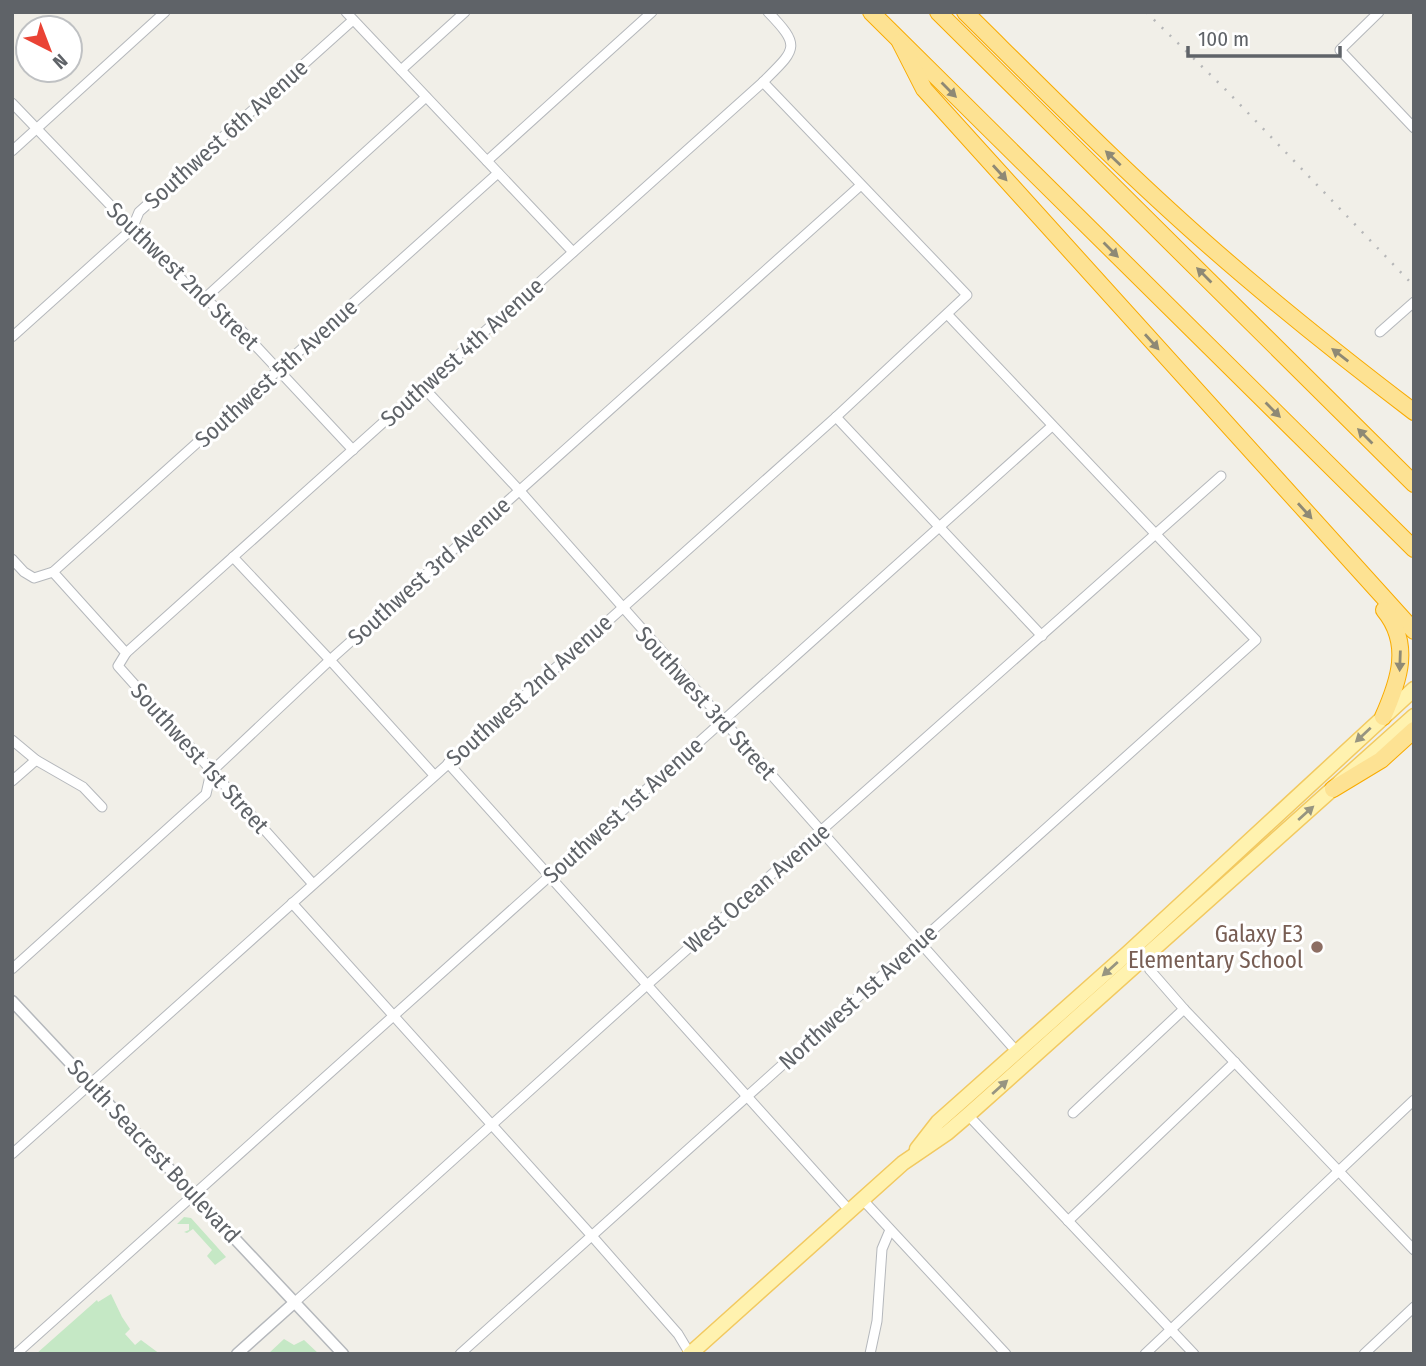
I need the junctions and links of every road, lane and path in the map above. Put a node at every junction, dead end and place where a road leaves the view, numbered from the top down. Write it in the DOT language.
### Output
graph roads {
  1 [pos="165,12"];
  2 [pos="346,12"];
  3 [pos="465,12"];
  4 [pos="652,12"];
  5 [pos="768,12"];
  6 [pos="871,12"];
  7 [pos="938,12"];
  8 [pos="965,12"];
  9 [pos="1379,12"];
  10 [pos="353,20"];
  11 [pos="900,42"];
  12 [pos="401,70"];
  13 [pos="764,82"];
  14 [pos="426,97"];
  15 [pos="12,103"];
  16 [pos="1414,128"];
  17 [pos="37,129"];
  18 [pos="12,151"];
  19 [pos="487,161"];
  20 [pos="498,173"];
  21 [pos="861,185"];
  22 [pos="132,229"];
  23 [pos="573,252"];
  24 [pos="205,298"];
  25 [pos="1414,302"];
  26 [pos="948,315"];
  27 [pos="1380,332"];
  28 [pos="12,337"];
  29 [pos="278,372"];
  30 [pos="423,387"];
  31 [pos="1414,412"];
  32 [pos="836,416"];
  33 [pos="1052,426"];
  34 [pos="353,450"];
  35 [pos="1221,476"];
  36 [pos="1414,484"];
  37 [pos="519,490"];
  38 [pos="939,527"];
  39 [pos="1155,534"];
  40 [pos="1414,549"];
  41 [pos="233,557"];
  42 [pos="12,559"];
  43 [pos="1349,559"];
  44 [pos="53,572"];
  45 [pos="621,607"];
  46 [pos="1414,631"];
  47 [pos="1042,636"];
  48 [pos="126,653"];
  49 [pos="330,660"];
  50 [pos="1414,689"];
  51 [pos="1414,716"];
  52 [pos="1383,717"];
  53 [pos="723,722"];
  54 [pos="1414,730"];
  55 [pos="12,740"];
  56 [pos="36,760"];
  57 [pos="448,763"];
  58 [pos="211,772"];
  59 [pos="434,775"];
  60 [pos="12,781"];
  61 [pos="1333,789"];
  62 [pos="102,807"];
  63 [pos="821,832"];
  64 [pos="1214,872"];
  65 [pos="550,875"];
  66 [pos="313,884"];
  67 [pos="292,903"];
  68 [pos="921,941"];
  69 [pos="1144,960"];
  70 [pos="12,969"];
  71 [pos="647,985"];
  72 [pos="12,1001"];
  73 [pos="1184,1009"];
  74 [pos="392,1015"];
  75 [pos="1017,1052"];
  76 [pos="1235,1062"];
  77 [pos="90,1084"];
  78 [pos="748,1096"];
  79 [pos="1414,1100"];
  80 [pos="1073,1113"];
  81 [pos="968,1115"];
  82 [pos="492,1125"];
  83 [pos="12,1154"];
  84 [pos="908,1159"];
  85 [pos="1338,1170"];
  86 [pos="193,1193"];
  87 [pos="863,1200"];
  88 [pos="850,1211"];
  89 [pos="1068,1221"];
  90 [pos="890,1230"];
  91 [pos="592,1236"];
  92 [pos="1414,1250"];
  93 [pos="295,1302"];
  94 [pos="1414,1307"];
  95 [pos="1171,1330"];
  96 [pos="16,1354"];
  97 [pos="237,1354"];
  98 [pos="343,1354"];
  99 [pos="460,1354"];
  100 [pos="690,1354"];
  101 [pos="870,1354"];
  102 [pos="1006,1354"];
  103 [pos="1145,1354"];
  104 [pos="1194,1354"];
  105 [pos="1364,1354"];
  1 -- 17 [label="street"];
  2 -- 10 [label="street"];
  3 -- 12 [label="street"];
  4 -- 19 [label="street"];
  5 -- 13 [label="street, Southwest 4th Avenue"];
  6 -- 11 [label="highway"];
  36 -- 7 [label="highway, one-way"];
  31 -- 8 [label="highway, one-way"];
  9 -- 16 [label="street"];
  10 -- 12 [label="street"];
  10 -- 22 [label="street, Southwest 6th Avenue"];
  11 -- 40 [label="highway, one-way"];
  11 -- 43 [label="highway, one-way"];
  12 -- 14 [label="street"];
  13 -- 21 [label="street"];
  13 -- 23 [label="street, Southwest 4th Avenue"];
  14 -- 19 [label="street"];
  14 -- 24 [label="street"];
  15 -- 17 [label="street, Southwest 2nd Street"];
  17 -- 18 [label="street"];
  17 -- 22 [label="street, Southwest 2nd Street"];
  19 -- 20 [label="street"];
  20 -- 23 [label="street"];
  20 -- 29 [label="street, Southwest 5th Avenue"];
  21 -- 26 [label="street, Southwest 2nd Avenue"];
  21 -- 37 [label="street, Southwest 3rd Avenue"];
  22 -- 24 [label="street, Southwest 2nd Street"];
  22 -- 28 [label="street, Southwest 6th Avenue"];
  23 -- 30 [label="street, Southwest 4th Avenue"];
  24 -- 29 [label="street, Southwest 2nd Street"];
  25 -- 27 [label="street"];
  26 -- 32 [label="street, Southwest 2nd Avenue"];
  26 -- 33 [label="street"];
  29 -- 34 [label="street, Southwest 2nd Street"];
  29 -- 44 [label="street, Southwest 5th Avenue"];
  30 -- 34 [label="street, Southwest 4th Avenue"];
  30 -- 37 [label="street, Southwest 3rd Street"];
  32 -- 38 [label="street"];
  32 -- 45 [label="street, Southwest 2nd Avenue"];
  33 -- 38 [label="street, Southwest 1st Avenue"];
  33 -- 39 [label="street"];
  34 -- 41 [label="street, Southwest 4th Avenue"];
  35 -- 39 [label="street, West Ocean Avenue"];
  37 -- 45 [label="street, Southwest 3rd Street"];
  37 -- 49 [label="street, Southwest 3rd Avenue"];
  38 -- 47 [label="street"];
  38 -- 53 [label="street, Southwest 1st Avenue"];
  39 -- 47 [label="street, West Ocean Avenue"];
  39 -- 68 [label="street, Northwest 1st Avenue"];
  41 -- 48 [label="street, Southwest 4th Avenue"];
  41 -- 49 [label="street"];
  42 -- 44 [label="street"];
  43 -- 46 [label="highway"];
  43 -- 52 [label="highway, one-way"];
  44 -- 48 [label="street, Southwest 1st Street"];
  45 -- 53 [label="street, Southwest 3rd Street"];
  45 -- 57 [label="street, Southwest 2nd Avenue"];
  47 -- 63 [label="street, West Ocean Avenue"];
  48 -- 58 [label="street, Southwest 1st Street"];
  49 -- 58 [label="street, Southwest 3rd Avenue"];
  49 -- 59 [label="street"];
  50 -- 52 [label="main road"];
  51 -- 61 [label="main road"];
  52 -- 64 [label="main road, one-way"];
  53 -- 63 [label="street, Southwest 3rd Street"];
  53 -- 65 [label="street, Southwest 1st Avenue"];
  54 -- 61 [label="highway"];
  55 -- 56 [label="street"];
  56 -- 60 [label="street"];
  56 -- 62 [label="street"];
  57 -- 59 [label="street, Southwest 2nd Avenue"];
  57 -- 65 [label="street"];
  58 -- 66 [label="street, Southwest 1st Street"];
  58 -- 70 [label="street, Southwest 3rd Avenue"];
  59 -- 66 [label="street, Southwest 2nd Avenue"];
  69 -- 61 [label="main road, one-way"];
  63 -- 68 [label="street, Southwest 3rd Street"];
  63 -- 71 [label="street, West Ocean Avenue"];
  64 -- 69 [label="main road"];
  64 -- 75 [label="main road, one-way"];
  65 -- 71 [label="street"];
  65 -- 74 [label="street, Southwest 1st Avenue"];
  66 -- 67 [label="street, Southwest 2nd Avenue"];
  67 -- 74 [label="street"];
  67 -- 77 [label="street, Southwest 2nd Avenue"];
  68 -- 75 [label="street, Southwest 3rd Street"];
  68 -- 78 [label="street, Northwest 1st Avenue"];
  69 -- 73 [label="street"];
  81 -- 69 [label="main road, one-way"];
  71 -- 78 [label="street"];
  71 -- 82 [label="street, West Ocean Avenue"];
  72 -- 77 [label="street, South Seacrest Boulevard"];
  73 -- 76 [label="street"];
  73 -- 80 [label="street"];
  74 -- 82 [label="street"];
  74 -- 86 [label="street, Southwest 1st Avenue"];
  75 -- 84 [label="main road"];
  76 -- 85 [label="street"];
  76 -- 89 [label="street"];
  77 -- 83 [label="street, Southwest 2nd Avenue"];
  77 -- 86 [label="street, South Seacrest Boulevard"];
  78 -- 88 [label="street"];
  78 -- 91 [label="street, Northwest 1st Avenue"];
  79 -- 85 [label="street"];
  81 -- 84 [label="main road"];
  81 -- 89 [label="street"];
  82 -- 91 [label="street"];
  82 -- 93 [label="street, West Ocean Avenue"];
  84 -- 87 [label="main road"];
  85 -- 92 [label="street"];
  85 -- 95 [label="street"];
  86 -- 93 [label="street, South Seacrest Boulevard"];
  86 -- 96 [label="street, Southwest 1st Avenue"];
  87 -- 88 [label="main road"];
  87 -- 90 [label="street"];
  88 -- 100 [label="main road"];
  89 -- 95 [label="street"];
  90 -- 101 [label="street"];
  90 -- 102 [label="street"];
  91 -- 99 [label="street, Northwest 1st Avenue"];
  91 -- 100 [label="street"];
  93 -- 97 [label="street"];
  93 -- 98 [label="street, South Seacrest Boulevard"];
  94 -- 105 [label="street"];
  95 -- 103 [label="street"];
  95 -- 104 [label="street"];
}
